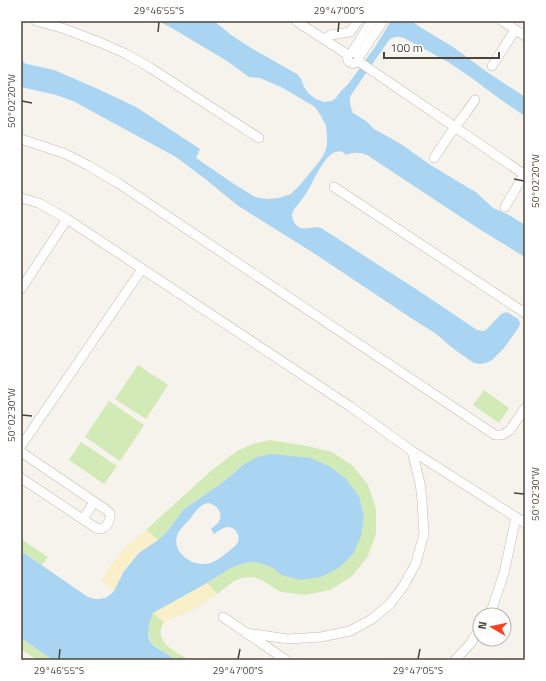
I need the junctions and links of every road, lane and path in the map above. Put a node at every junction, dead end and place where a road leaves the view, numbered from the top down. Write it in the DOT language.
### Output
graph roads {
  1 [pos="36,21"];
  2 [pos="296,21"];
  3 [pos="358,21"];
  4 [pos="372,21"];
  5 [pos="383,21"];
  6 [pos="502,21"];
  7 [pos="515,30"];
  8 [pos="525,36"];
  9 [pos="324,39"];
  10 [pos="355,58"];
  11 [pos="492,66"];
  12 [pos="474,100"];
  13 [pos="455,127"];
  14 [pos="259,138"];
  15 [pos="21,139"];
  16 [pos="434,158"];
  17 [pos="525,174"];
  18 [pos="334,187"];
  19 [pos="21,198"];
  20 [pos="505,207"];
  21 [pos="67,219"];
  22 [pos="142,269"];
  23 [pos="21,289"];
  24 [pos="525,313"];
  25 [pos="525,408"];
  26 [pos="21,446"];
  27 [pos="412,451"];
  28 [pos="21,452"];
  29 [pos="21,478"];
  30 [pos="94,502"];
  31 [pos="516,518"];
  32 [pos="83,519"];
  33 [pos="525,523"];
  34 [pos="493,607"];
  35 [pos="223,617"];
  36 [pos="246,633"];
  37 [pos="472,641"];
  38 [pos="286,660"];
  39 [pos="455,660"];
  1 -- 14 [label="street"];
  2 -- 9 [label="street"];
  3 -- 9 [label="street"];
  4 -- 10 [label="street"];
  5 -- 10 [label="street"];
  6 -- 7 [label="street"];
  7 -- 8 [label="street"];
  7 -- 11 [label="street"];
  9 -- 10 [label="street"];
  10 -- 13 [label="street"];
  12 -- 13 [label="street"];
  13 -- 16 [label="street"];
  13 -- 17 [label="street"];
  15 -- 25 [label="street"];
  17 -- 20 [label="street"];
  18 -- 24 [label="street"];
  19 -- 21 [label="street"];
  21 -- 22 [label="street"];
  21 -- 23 [label="street"];
  22 -- 26 [label="street"];
  22 -- 27 [label="street"];
  27 -- 31 [label="street"];
  27 -- 36 [label="street"];
  28 -- 30 [label="street"];
  29 -- 32 [label="street"];
  30 -- 32 [label="street"];
  30 -- 32 [label="street"];
  31 -- 33 [label="street"];
  31 -- 34 [label="street"];
  35 -- 36 [label="street"];
  36 -- 38 [label="street"];
  37 -- 39 [label="street"];
}
